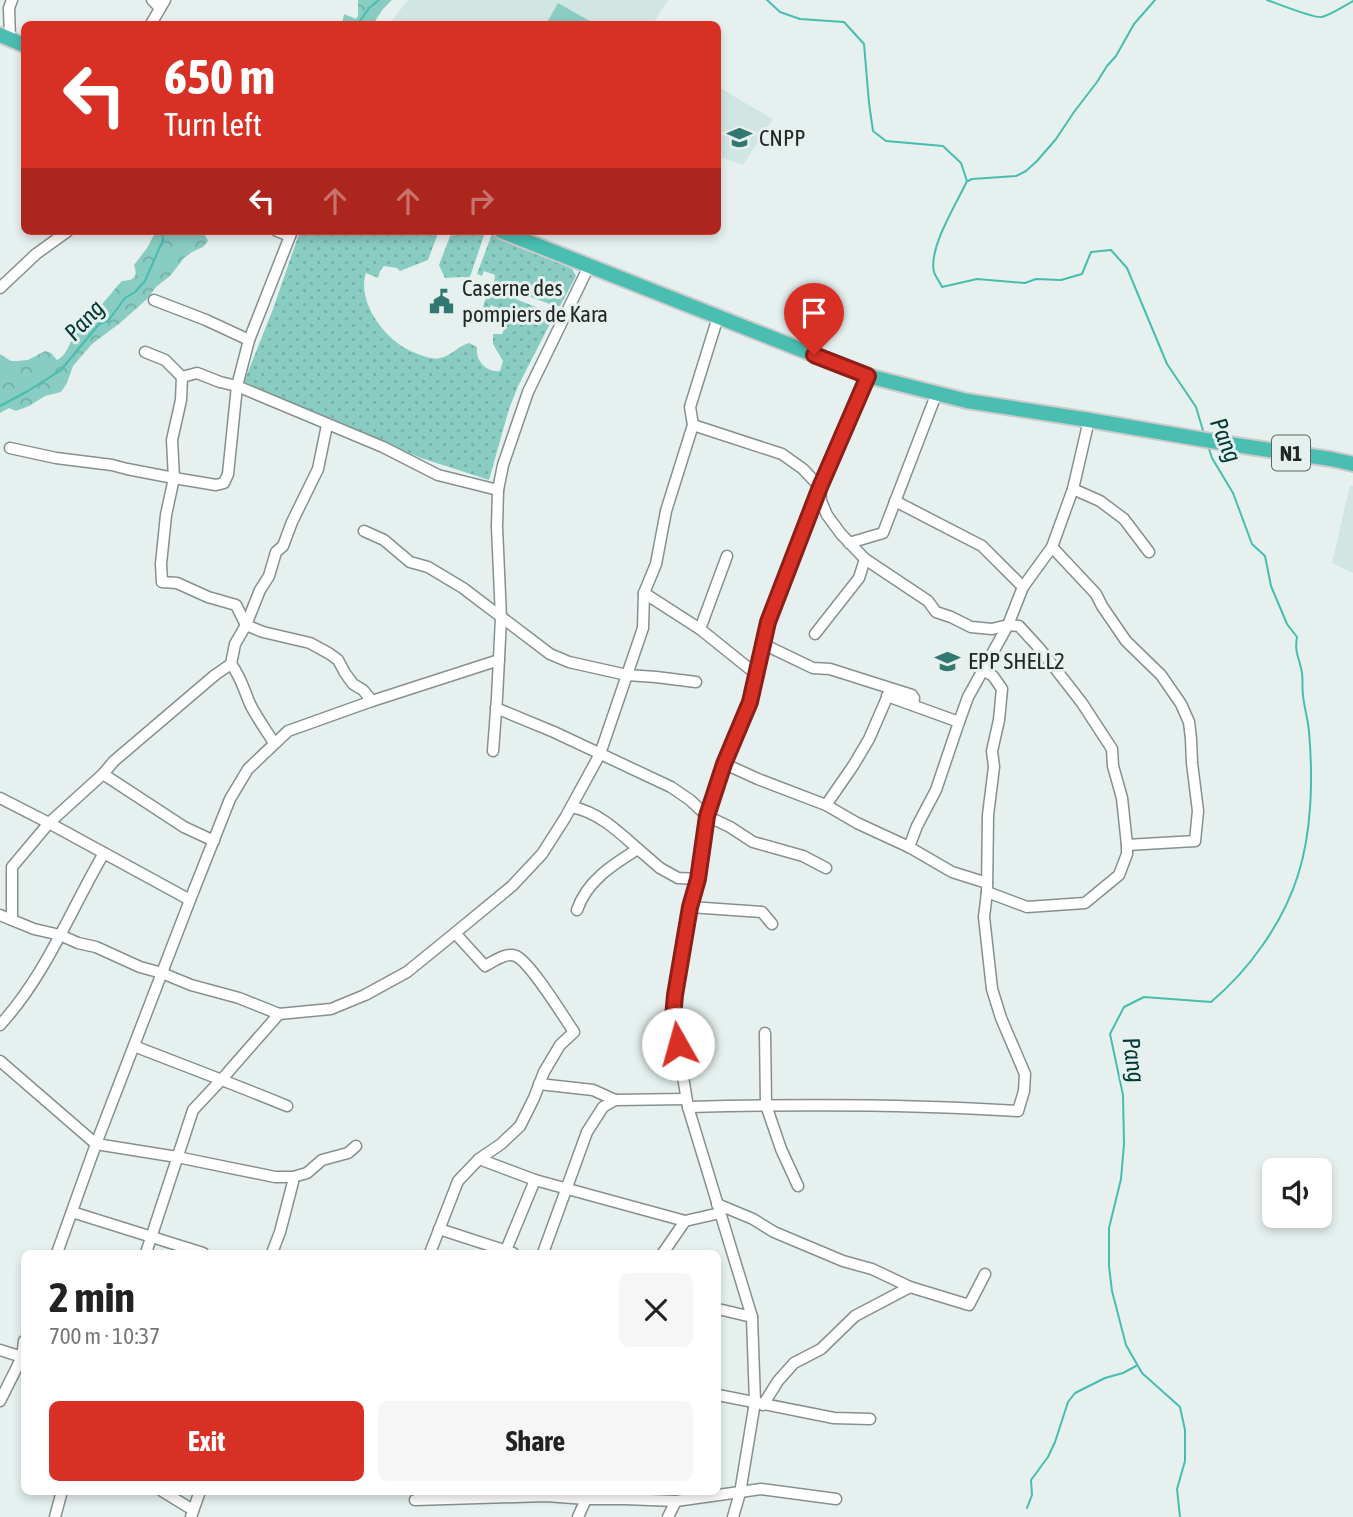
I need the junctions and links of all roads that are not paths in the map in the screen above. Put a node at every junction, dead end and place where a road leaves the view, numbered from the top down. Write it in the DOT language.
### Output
graph roads {
  1 [pos="12,0"];
  2 [pos="159,3"];
  3 [pos="151,21"];
  4 [pos="5,37"];
  5 [pos="62,235"];
  6 [pos="290,235"];
  7 [pos="532,237"];
  8 [pos="589,266"];
  9 [pos="0,288"];
  10 [pos="154,300"];
  11 [pos="718,317"];
  12 [pos="249,340"];
  13 [pos="145,352"];
  14 [pos="868,376"];
  15 [pos="182,377"];
  16 [pos="237,386"];
  17 [pos="936,395"];
  18 [pos="1089,419"];
  19 [pos="327,425"];
  20 [pos="693,425"];
  21 [pos="10,448"];
  22 [pos="1353,464"];
  23 [pos="174,478"];
  24 [pos="820,487"];
  25 [pos="1073,489"];
  26 [pos="498,490"];
  27 [pos="895,501"];
  28 [pos="364,531"];
  29 [pos="849,543"];
  30 [pos="1052,547"];
  31 [pos="1149,552"];
  32 [pos="727,556"];
  33 [pos="865,559"];
  34 [pos="1023,587"];
  35 [pos="644,593"];
  36 [pos="501,618"];
  37 [pos="246,625"];
  38 [pos="1008,625"];
  39 [pos="700,629"];
  40 [pos="815,634"];
  41 [pos="763,644"];
  42 [pos="499,660"];
  43 [pos="231,664"];
  44 [pos="984,670"];
  45 [pos="756,674"];
  46 [pos="627,675"];
  47 [pos="696,682"];
  48 [pos="889,693"];
  49 [pos="372,701"];
  50 [pos="496,708"];
  51 [pos="958,722"];
  52 [pos="274,743"];
  53 [pos="493,751"];
  54 [pos="600,754"];
  55 [pos="724,764"];
  56 [pos="103,774"];
  57 [pos="0,798"];
  58 [pos="826,805"];
  59 [pos="572,807"];
  60 [pos="707,816"];
  61 [pos="49,823"];
  62 [pos="214,841"];
  63 [pos="1127,845"];
  64 [pos="909,847"];
  65 [pos="638,849"];
  66 [pos="104,853"];
  67 [pos="826,869"];
  68 [pos="698,879"];
  69 [pos="987,887"];
  70 [pos="190,900"];
  71 [pos="690,907"];
  72 [pos="577,911"];
  73 [pos="0,915"];
  74 [pos="12,920"];
  75 [pos="772,924"];
  76 [pos="455,933"];
  77 [pos="61,935"];
  78 [pos="162,973"];
  79 [pos="279,1014"];
  80 [pos="0,1025"];
  81 [pos="765,1033"];
  82 [pos="134,1046"];
  83 [pos="0,1061"];
  84 [pos="222,1079"];
  85 [pos="539,1084"];
  86 [pos="615,1100"];
  87 [pos="687,1103"];
  88 [pos="766,1105"];
  89 [pos="287,1106"];
  90 [pos="96,1144"];
  91 [pos="356,1146"];
  92 [pos="177,1157"];
  93 [pos="479,1159"];
  94 [pos="293,1177"];
  95 [pos="535,1180"];
  96 [pos="798,1186"];
  97 [pos="566,1188"];
  98 [pos="719,1208"];
  99 [pos="72,1212"];
  100 [pos="685,1221"];
  101 [pos="439,1228"];
  102 [pos="150,1237"];
  103 [pos="58,1250"];
  104 [pos="146,1250"];
  105 [pos="193,1250"];
  106 [pos="273,1250"];
  107 [pos="430,1250"];
  108 [pos="503,1250"];
  109 [pos="510,1250"];
  110 [pos="544,1250"];
  111 [pos="665,1250"];
  112 [pos="985,1274"];
  113 [pos="910,1287"];
  114 [pos="721,1310"];
  115 [pos="752,1317"];
  116 [pos="0,1350"];
  117 [pos="21,1357"];
  118 [pos="21,1359"];
  119 [pos="721,1396"];
  120 [pos="0,1401"];
  121 [pos="759,1403"];
  122 [pos="870,1419"];
  123 [pos="740,1493"];
  124 [pos="61,1495"];
  125 [pos="167,1495"];
  126 [pos="199,1495"];
  127 [pos="586,1499"];
  128 [pos="836,1499"];
  129 [pos="415,1500"];
  130 [pos="676,1501"];
  131 [pos="192,1514"];
  132 [pos="55,1517"];
  133 [pos="578,1517"];
  134 [pos="668,1517"];
  135 [pos="733,1517"];
  1 -- 4 [label="street"];
  2 -- 3 [label="street"];
  5 -- 9 [label="street"];
  6 -- 12 [label="street"];
  7 -- 8 [label="highway, N1"];
  8 -- 11 [label="highway, N1"];
  8 -- 26 [label="street"];
  10 -- 12 [label="street"];
  11 -- 14 [label="highway, N1"];
  11 -- 20 [label="street"];
  12 -- 16 [label="street"];
  13 -- 15 [label="street"];
  14 -- 17 [label="highway, N1"];
  14 -- 24 [label="street"];
  15 -- 16 [label="street"];
  15 -- 23 [label="street"];
  16 -- 19 [label="street"];
  16 -- 23 [label="street"];
  17 -- 18 [label="highway, N1"];
  17 -- 27 [label="street"];
  18 -- 22 [label="highway, N1"];
  18 -- 25 [label="street"];
  19 -- 26 [label="street"];
  19 -- 37 [label="street"];
  20 -- 24 [label="street"];
  20 -- 35 [label="street"];
  21 -- 23 [label="street"];
  23 -- 37 [label="street"];
  24 -- 29 [label="street"];
  24 -- 41 [label="street"];
  25 -- 30 [label="street"];
  25 -- 31 [label="street"];
  26 -- 36 [label="street"];
  27 -- 29 [label="street"];
  27 -- 34 [label="street"];
  28 -- 36 [label="street"];
  29 -- 33 [label="street"];
  30 -- 34 [label="street"];
  30 -- 63 [label="street"];
  32 -- 39 [label="street"];
  33 -- 38 [label="street"];
  33 -- 40 [label="street"];
  34 -- 38 [label="street"];
  35 -- 39 [label="street"];
  35 -- 46 [label="street"];
  36 -- 42 [label="street"];
  36 -- 46 [label="street"];
  37 -- 43 [label="street"];
  37 -- 49 [label="street"];
  38 -- 44 [label="street"];
  38 -- 63 [label="street"];
  39 -- 45 [label="street"];
  41 -- 45 [label="street"];
  41 -- 48 [label="street"];
  42 -- 49 [label="street"];
  42 -- 50 [label="street"];
  43 -- 52 [label="street"];
  43 -- 56 [label="street"];
  44 -- 51 [label="street"];
  44 -- 69 [label="street"];
  45 -- 55 [label="street"];
  46 -- 47 [label="street"];
  46 -- 54 [label="street"];
  48 -- 51 [label="street"];
  48 -- 58 [label="street"];
  49 -- 52 [label="street"];
  50 -- 53 [label="street"];
  50 -- 54 [label="street"];
  51 -- 64 [label="street"];
  52 -- 62 [label="street"];
  54 -- 59 [label="street"];
  54 -- 60 [label="street"];
  55 -- 58 [label="street"];
  55 -- 60 [label="street"];
  56 -- 61 [label="street"];
  56 -- 62 [label="street"];
  57 -- 61 [label="street"];
  58 -- 64 [label="street"];
  59 -- 65 [label="street"];
  59 -- 76 [label="street"];
  60 -- 67 [label="street"];
  60 -- 68 [label="street"];
  61 -- 66 [label="street"];
  61 -- 74 [label="street"];
  62 -- 70 [label="street"];
  63 -- 69 [label="street"];
  64 -- 69 [label="street"];
  65 -- 68 [label="street"];
  65 -- 72 [label="street"];
  66 -- 70 [label="street"];
  66 -- 77 [label="street"];
  68 -- 71 [label="street"];
  69 -- 88 [label="street"];
  70 -- 78 [label="street"];
  71 -- 75 [label="street"];
  71 -- 87 [label="street"];
  73 -- 74 [label="street"];
  74 -- 77 [label="street"];
  76 -- 79 [label="street"];
  76 -- 85 [label="street"];
  77 -- 78 [label="street"];
  77 -- 80 [label="street"];
  78 -- 79 [label="street"];
  78 -- 82 [label="street"];
  79 -- 84 [label="street"];
  81 -- 88 [label="street"];
  82 -- 84 [label="street"];
  82 -- 90 [label="street"];
  83 -- 90 [label="street"];
  84 -- 89 [label="street"];
  84 -- 92 [label="street"];
  85 -- 86 [label="street"];
  85 -- 93 [label="street"];
  86 -- 87 [label="street"];
  86 -- 97 [label="street"];
  87 -- 88 [label="street"];
  87 -- 98 [label="street"];
  88 -- 96 [label="street"];
  90 -- 92 [label="street"];
  90 -- 99 [label="street"];
  91 -- 94 [label="street"];
  92 -- 94 [label="street"];
  92 -- 102 [label="street"];
  93 -- 95 [label="street"];
  93 -- 101 [label="street"];
  94 -- 106 [label="street"];
  95 -- 97 [label="street"];
  95 -- 109 [label="street"];
  97 -- 100 [label="street"];
  97 -- 110 [label="street"];
  98 -- 100 [label="street"];
  98 -- 113 [label="street"];
  98 -- 115 [label="street"];
  99 -- 102 [label="street"];
  99 -- 103 [label="street"];
  100 -- 111 [label="street"];
  101 -- 107 [label="street"];
  101 -- 108 [label="street"];
  102 -- 104 [label="street"];
  102 -- 105 [label="street"];
  112 -- 113 [label="street"];
  113 -- 121 [label="street"];
  114 -- 115 [label="street"];
  115 -- 121 [label="street"];
  116 -- 117 [label="street"];
  118 -- 120 [label="street"];
  119 -- 121 [label="street"];
  121 -- 122 [label="street"];
  121 -- 123 [label="street"];
  123 -- 128 [label="street"];
  123 -- 130 [label="street"];
  123 -- 135 [label="street"];
  124 -- 132 [label="street"];
  125 -- 131 [label="street"];
  126 -- 131 [label="street"];
  127 -- 129 [label="street"];
  127 -- 130 [label="street"];
  127 -- 133 [label="street"];
  130 -- 134 [label="street"];
}
